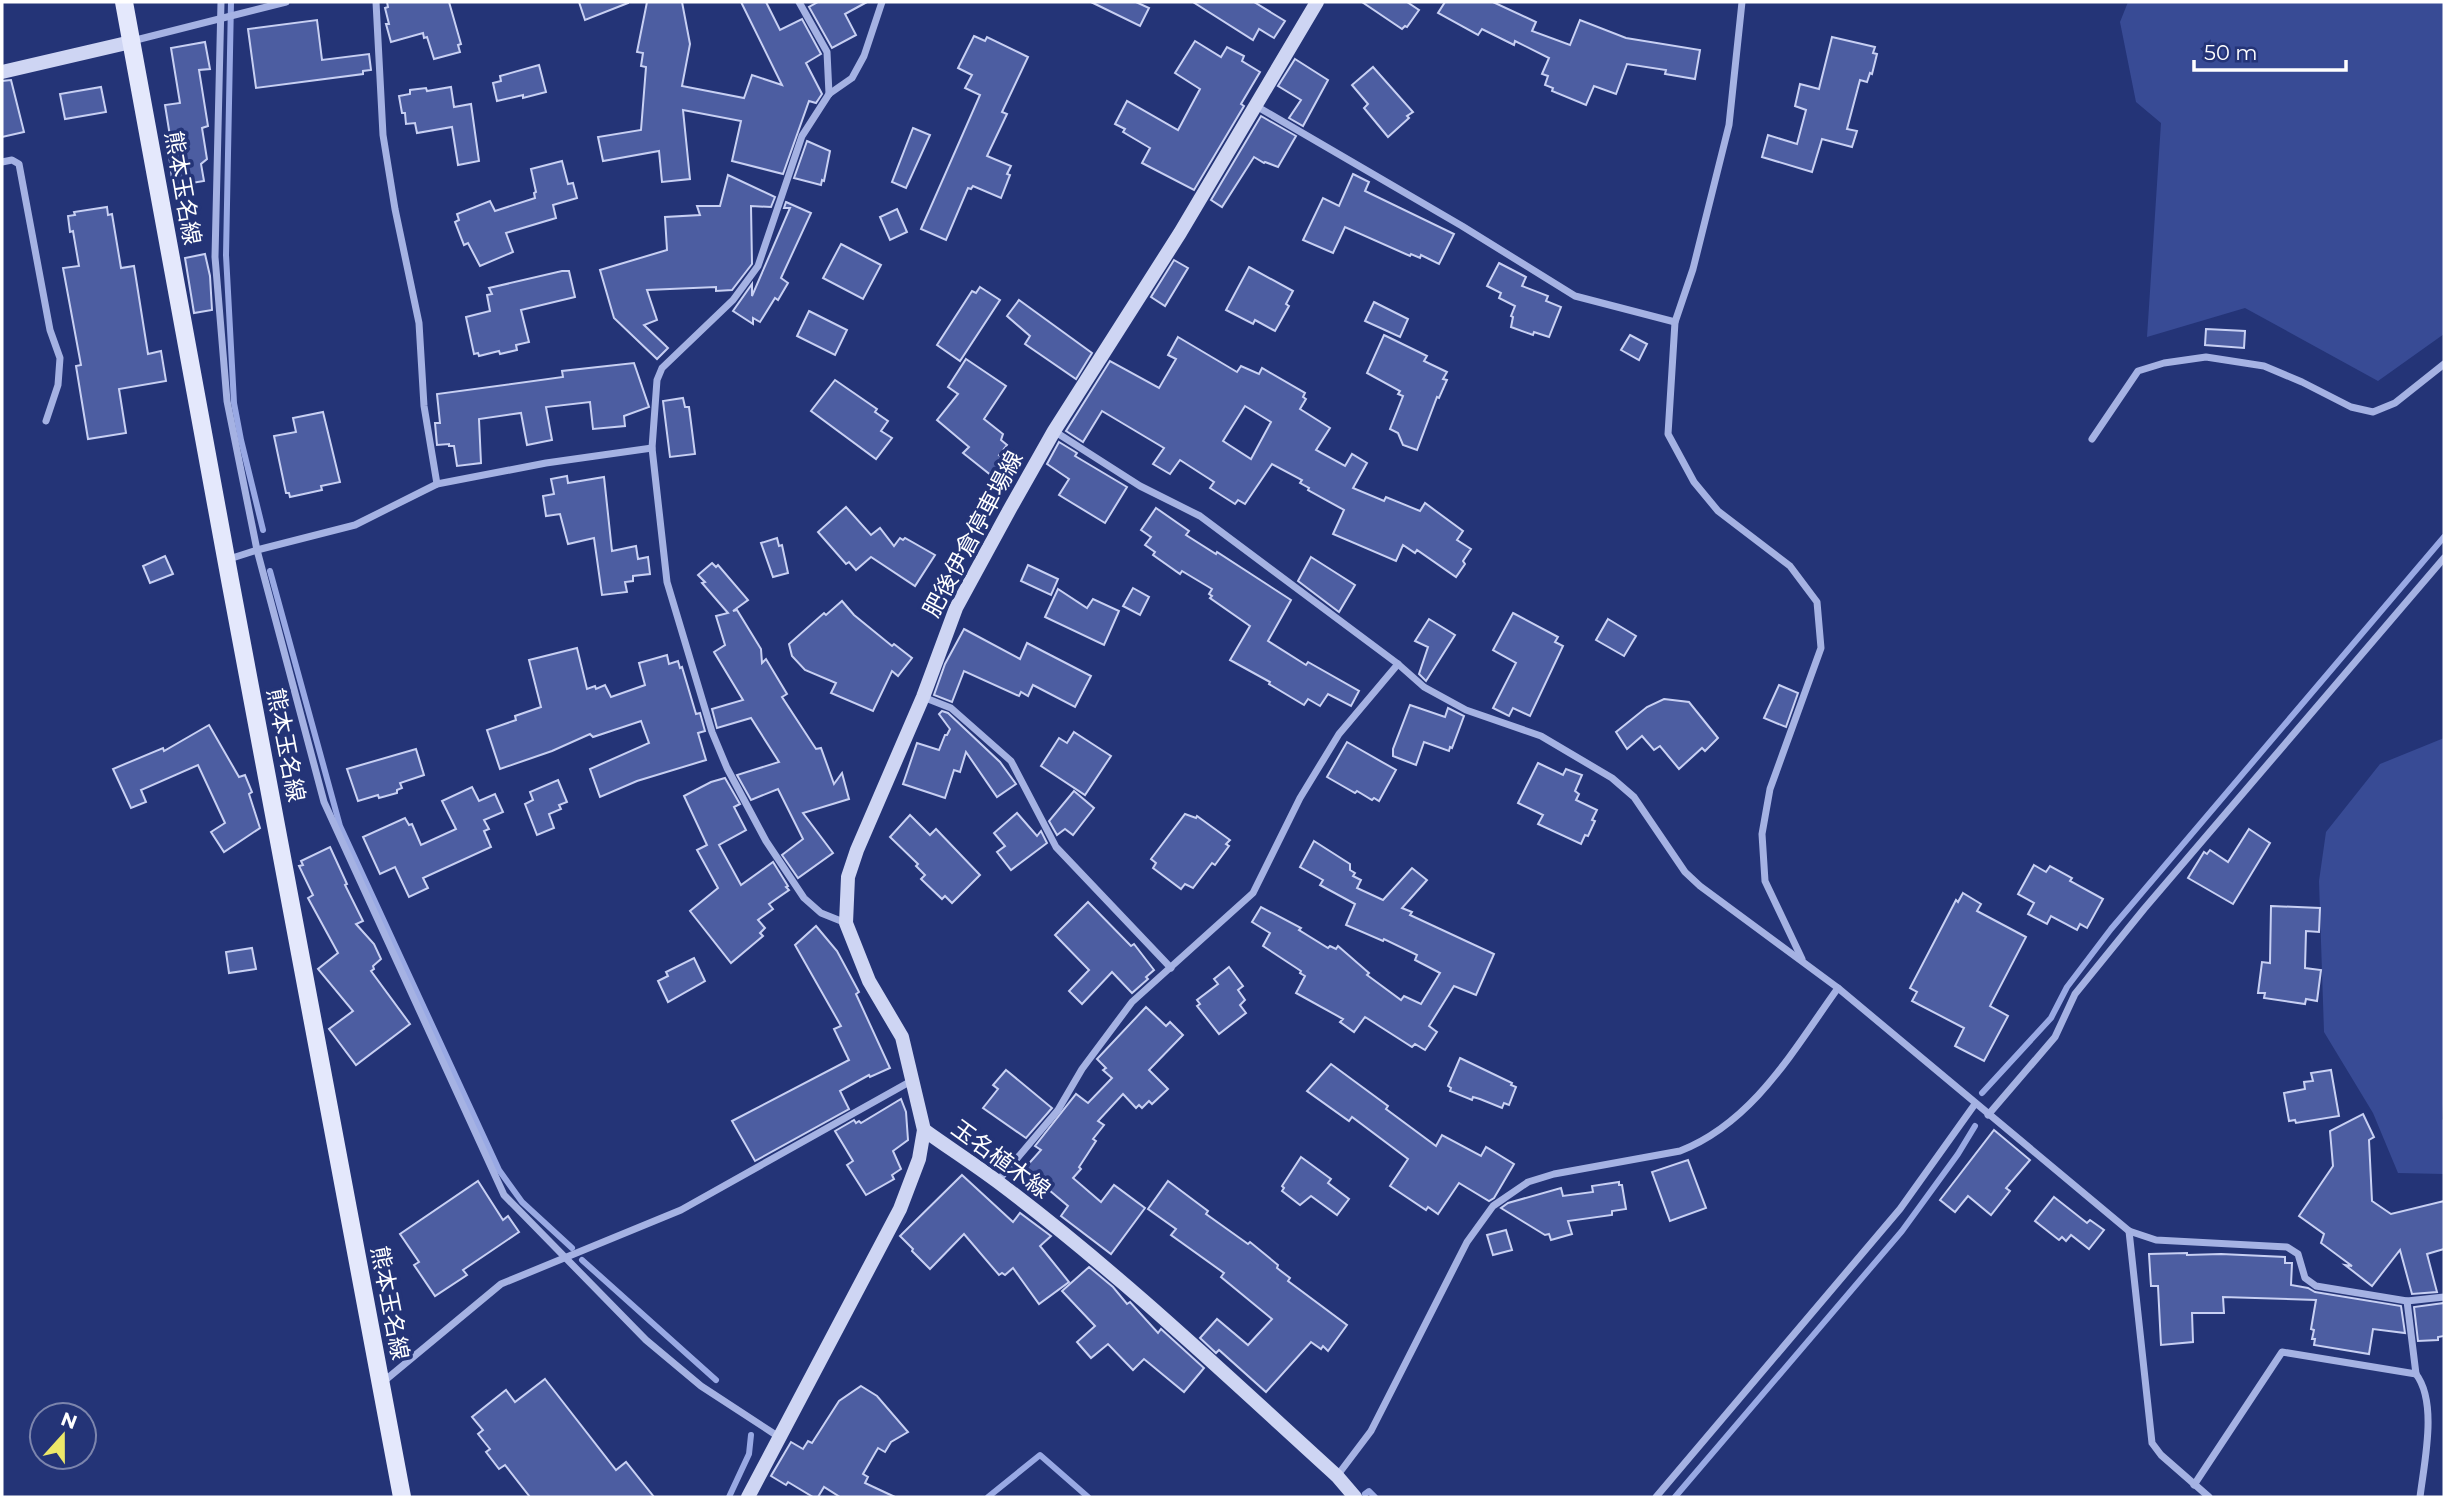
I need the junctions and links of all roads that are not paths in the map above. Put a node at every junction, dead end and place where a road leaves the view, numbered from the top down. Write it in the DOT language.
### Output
graph roads {
  1 [pos="124,2"];
  2 [pos="220,2"];
  3 [pos="286,2"];
  4 [pos="376,2"];
  5 [pos="799,2"];
  6 [pos="882,2"];
  7 [pos="1317,2"];
  8 [pos="1742,2"];
  9 [pos="220,20"];
  10 [pos="131,41"];
  11 [pos="2,72"];
  12 [pos="829,94"];
  13 [pos="1255,106"];
  14 [pos="2,162"];
  15 [pos="1675,322"];
  16 [pos="2444,364"];
  17 [pos="46,421"];
  18 [pos="1054,431"];
  19 [pos="2092,439"];
  20 [pos="652,448"];
  21 [pos="437,484"];
  22 [pos="260,549"];
  23 [pos="2444,558"];
  24 [pos="226,560"];
  25 [pos="1398,664"];
  26 [pos="923,697"];
  27 [pos="845,923"];
  28 [pos="1803,959"];
  29 [pos="1171,968"];
  30 [pos="1839,988"];
  31 [pos="913,1080"];
  32 [pos="1975,1104"];
  33 [pos="1989,1115"];
  34 [pos="924,1130"];
  35 [pos="998,1182"];
  36 [pos="2129,1231"];
  37 [pos="563,1259"];
  38 [pos="2444,1297"];
  39 [pos="2407,1301"];
  40 [pos="2416,1374"];
  41 [pos="380,1385"];
  42 [pos="779,1438"];
  43 [pos="1337,1476"];
  44 [pos="2194,1485"];
  45 [pos="402,1497"];
  46 [pos="748,1497"];
  47 [pos="1355,1497"];
  48 [pos="1656,1497"];
  49 [pos="2209,1497"];
  50 [pos="2420,1497"];
  1 -- 10 [label="main road, 熊本玉名線"];
  2 -- 9 [label="street"];
  3 -- 9 [label="street"];
  4 -- 21 [label="street"];
  5 -- 12 [label="street"];
  6 -- 12 [label="street"];
  7 -- 13 [label="main road, 肥後伊倉停車場線"];
  8 -- 15 [label="street"];
  9 -- 10 [label="street"];
  9 -- 22 [label="street"];
  10 -- 11 [label="main road"];
  10 -- 24 [label="main road, 熊本玉名線"];
  12 -- 20 [label="street"];
  13 -- 15 [label="street"];
  13 -- 18 [label="main road, 肥後伊倉停車場線"];
  14 -- 17 [label="street"];
  15 -- 28 [label="street"];
  16 -- 19 [label="street"];
  18 -- 25 [label="street"];
  18 -- 26 [label="main road, 肥後伊倉停車場線"];
  20 -- 21 [label="street"];
  20 -- 27 [label="street"];
  21 -- 22 [label="street"];
  22 -- 24 [label="street"];
  22 -- 37 [label="street"];
  23 -- 33 [label="street"];
  24 -- 41 [label="main road, 熊本玉名線"];
  25 -- 28 [label="street"];
  25 -- 29 [label="street"];
  26 -- 27 [label="main road, 肥後伊倉停車場線"];
  26 -- 29 [label="street"];
  27 -- 31 [label="main road, 肥後伊倉停車場線"];
  28 -- 30 [label="street"];
  29 -- 35 [label="street"];
  30 -- 32 [label="street"];
  30 -- 43 [label="street"];
  31 -- 34 [label="main road, 肥後伊倉停車場線"];
  31 -- 37 [label="street"];
  32 -- 33 [label="street"];
  32 -- 48 [label="street"];
  33 -- 36 [label="street"];
  34 -- 35 [label="main road, 玉名植木線"];
  34 -- 42 [label="main road, 玉名植木線"];
  35 -- 43 [label="main road, 玉名植木線"];
  36 -- 39 [label="street"];
  36 -- 44 [label="street"];
  37 -- 41 [label="street"];
  37 -- 42 [label="street"];
  38 -- 39 [label="street"];
  39 -- 40 [label="street"];
  40 -- 44 [label="street"];
  40 -- 50 [label="street"];
  41 -- 45 [label="main road, 熊本玉名線"];
  42 -- 46 [label="main road, 玉名植木線"];
  43 -- 47 [label="main road, 玉名植木線"];
  44 -- 49 [label="street"];
}
